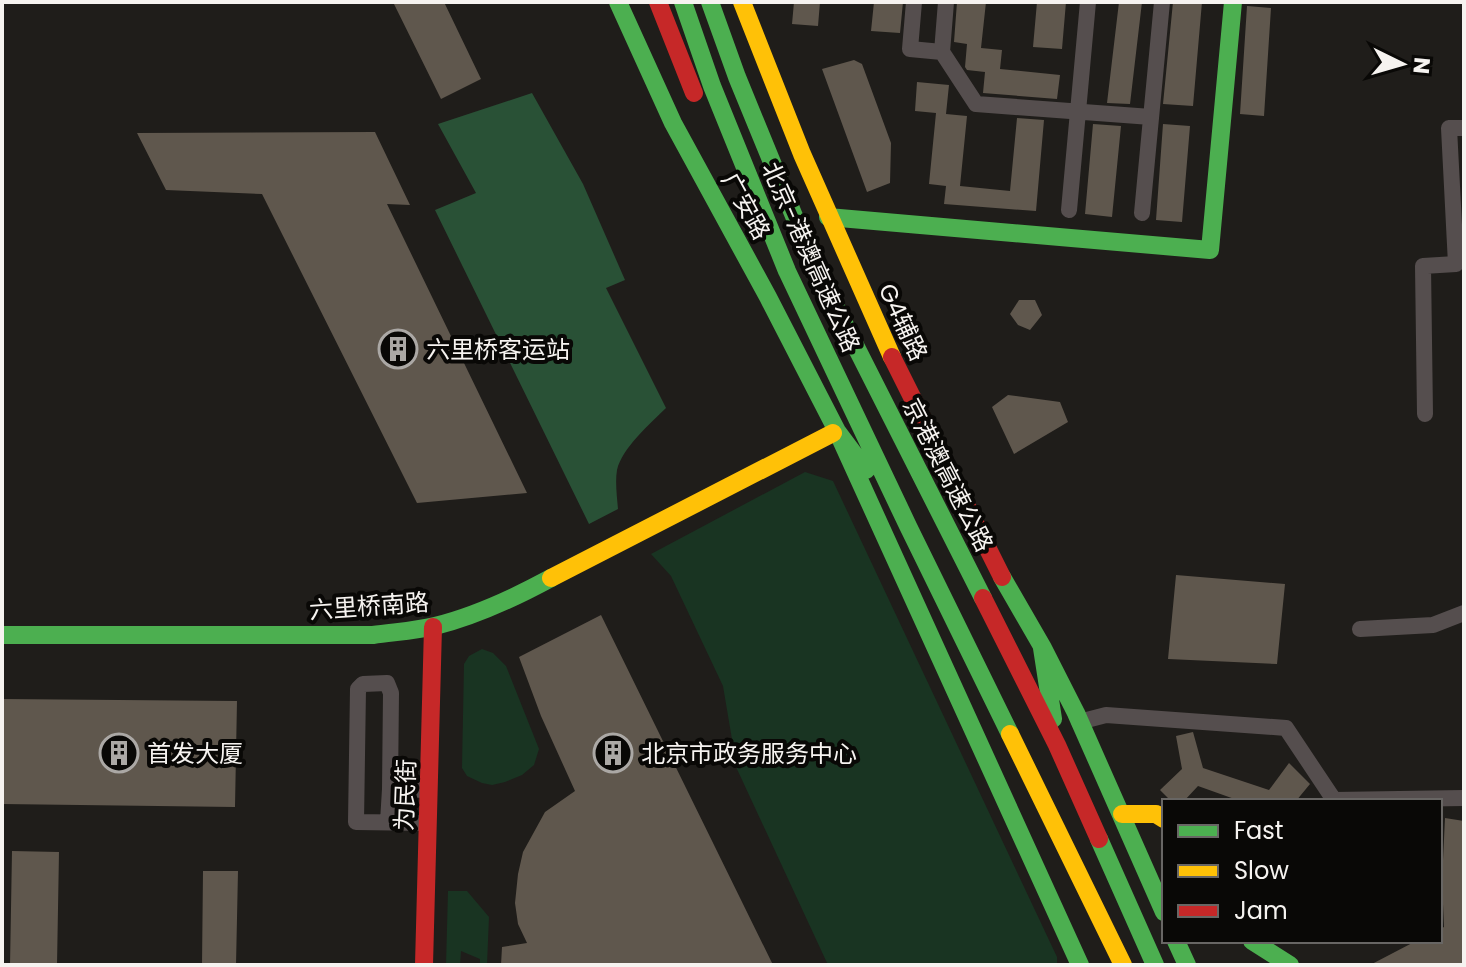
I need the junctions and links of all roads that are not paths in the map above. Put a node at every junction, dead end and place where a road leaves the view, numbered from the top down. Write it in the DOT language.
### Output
graph roads {
  1 [pos="618,2"];
  2 [pos="658,2"];
  3 [pos="683,2"];
  4 [pos="710,2"];
  5 [pos="742,2"];
  6 [pos="914,2"];
  7 [pos="946,2"];
  8 [pos="1088,2"];
  9 [pos="1162,2"];
  10 [pos="1233,2"];
  11 [pos="942,52"];
  12 [pos="1078,111"];
  13 [pos="702,114"];
  14 [pos="1151,117"];
  15 [pos="1464,128"];
  16 [pos="739,206"];
  17 [pos="1069,210"];
  18 [pos="1142,213"];
  19 [pos="828,217"];
  20 [pos="768,297"];
  21 [pos="1425,414"];
  22 [pos="837,431"];
  23 [pos="908,526"];
  24 [pos="1464,613"];
  25 [pos="433,627"];
  26 [pos="1360,629"];
  27 [pos="2,635"];
  28 [pos="1042,648"];
  29 [pos="1079,722"];
  30 [pos="1057,745"];
  31 [pos="390,789"];
  32 [pos="429,790"];
  33 [pos="1464,798"];
  34 [pos="1333,799"];
  35 [pos="1399,799"];
  36 [pos="1122,814"];
  37 [pos="1162,818"];
  38 [pos="388,822"];
  39 [pos="428,823"];
  40 [pos="1162,907"];
  41 [pos="1177,943"];
  42 [pos="1255,943"];
  43 [pos="424,965"];
  44 [pos="1080,965"];
  45 [pos="1123,965"];
  46 [pos="1155,965"];
  47 [pos="1187,965"];
  48 [pos="1290,965"];
  1 -- 20 [label="main road, 广安路"];
  2 -- 13 [label="main road"];
  3 -- 23 [label="main road, 北京-港澳高速公路"];
  4 -- 30 [label="main road, 京港澳高速公路"];
  5 -- 19 [label="main road, G4辅路"];
  6 -- 11 [label="street"];
  7 -- 11 [label="street"];
  8 -- 12 [label="street"];
  9 -- 14 [label="street"];
  10 -- 19 [label="main road"];
  11 -- 12 [label="street"];
  12 -- 14 [label="street"];
  12 -- 17 [label="street"];
  14 -- 18 [label="street"];
  15 -- 21 [label="street"];
  16 -- 20 [label="main road"];
  19 -- 28 [label="main road, G4辅路"];
  20 -- 22 [label="main road, 广安路"];
  22 -- 23 [label="main road"];
  22 -- 25 [label="main road, 六里桥南路"];
  22 -- 44 [label="main road"];
  23 -- 45 [label="main road"];
  24 -- 26 [label="street"];
  25 -- 27 [label="main road, 六里桥南路"];
  25 -- 32 [label="main road, 为民街"];
  28 -- 29 [label="main road, G4辅路"];
  28 -- 30 [label="main road"];
  29 -- 34 [label="street"];
  29 -- 36 [label="main road, G4辅路"];
  30 -- 46 [label="main road, 京港澳高速公路"];
  31 -- 32 [label="street"];
  31 -- 38 [label="street"];
  31 -- 38 [label="street"];
  32 -- 39 [label="main road, 为民街"];
  33 -- 35 [label="street"];
  36 -- 37 [label="main road"];
  36 -- 40 [label="main road, G4辅路"];
  38 -- 39 [label="street"];
  39 -- 43 [label="main road, 为民街"];
  41 -- 47 [label="main road"];
  42 -- 48 [label="main road"];
}
